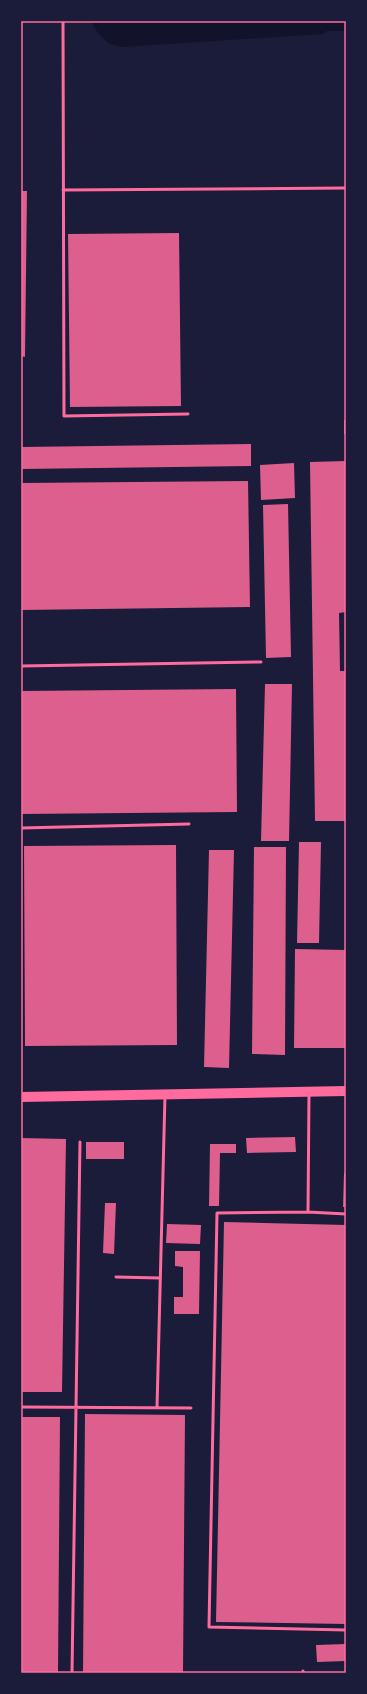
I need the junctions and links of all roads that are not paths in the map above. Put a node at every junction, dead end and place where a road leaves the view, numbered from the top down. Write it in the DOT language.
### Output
graph roads {
  1 [pos="63,21"];
  2 [pos="346,188"];
  3 [pos="63,190"];
  4 [pos="188,414"];
  5 [pos="261,662"];
  6 [pos="21,666"];
  7 [pos="189,824"];
  8 [pos="21,828"];
  9 [pos="346,1091"];
  10 [pos="309,1092"];
  11 [pos="165,1095"];
  12 [pos="21,1098"];
  13 [pos="80,1142"];
  14 [pos="308,1212"];
  15 [pos="346,1214"];
  16 [pos="116,1277"];
  17 [pos="160,1278"];
  18 [pos="21,1407"];
  19 [pos="76,1407"];
  20 [pos="157,1408"];
  21 [pos="191,1408"];
  22 [pos="346,1630"];
  23 [pos="72,1673"];
  1 -- 3 [label="lane"];
  2 -- 3 [label="lane"];
  3 -- 4 [label="lane"];
  5 -- 6 [label="lane"];
  7 -- 8 [label="lane"];
  9 -- 10 [label="main road"];
  10 -- 11 [label="main road"];
  10 -- 14 [label="lane"];
  11 -- 12 [label="main road"];
  11 -- 17 [label="lane"];
  13 -- 19 [label="lane"];
  14 -- 15 [label="lane"];
  14 -- 22 [label="lane"];
  16 -- 17 [label="lane"];
  17 -- 20 [label="lane"];
  18 -- 19 [label="lane"];
  19 -- 20 [label="lane"];
  19 -- 23 [label="lane"];
  20 -- 21 [label="lane"];
}
